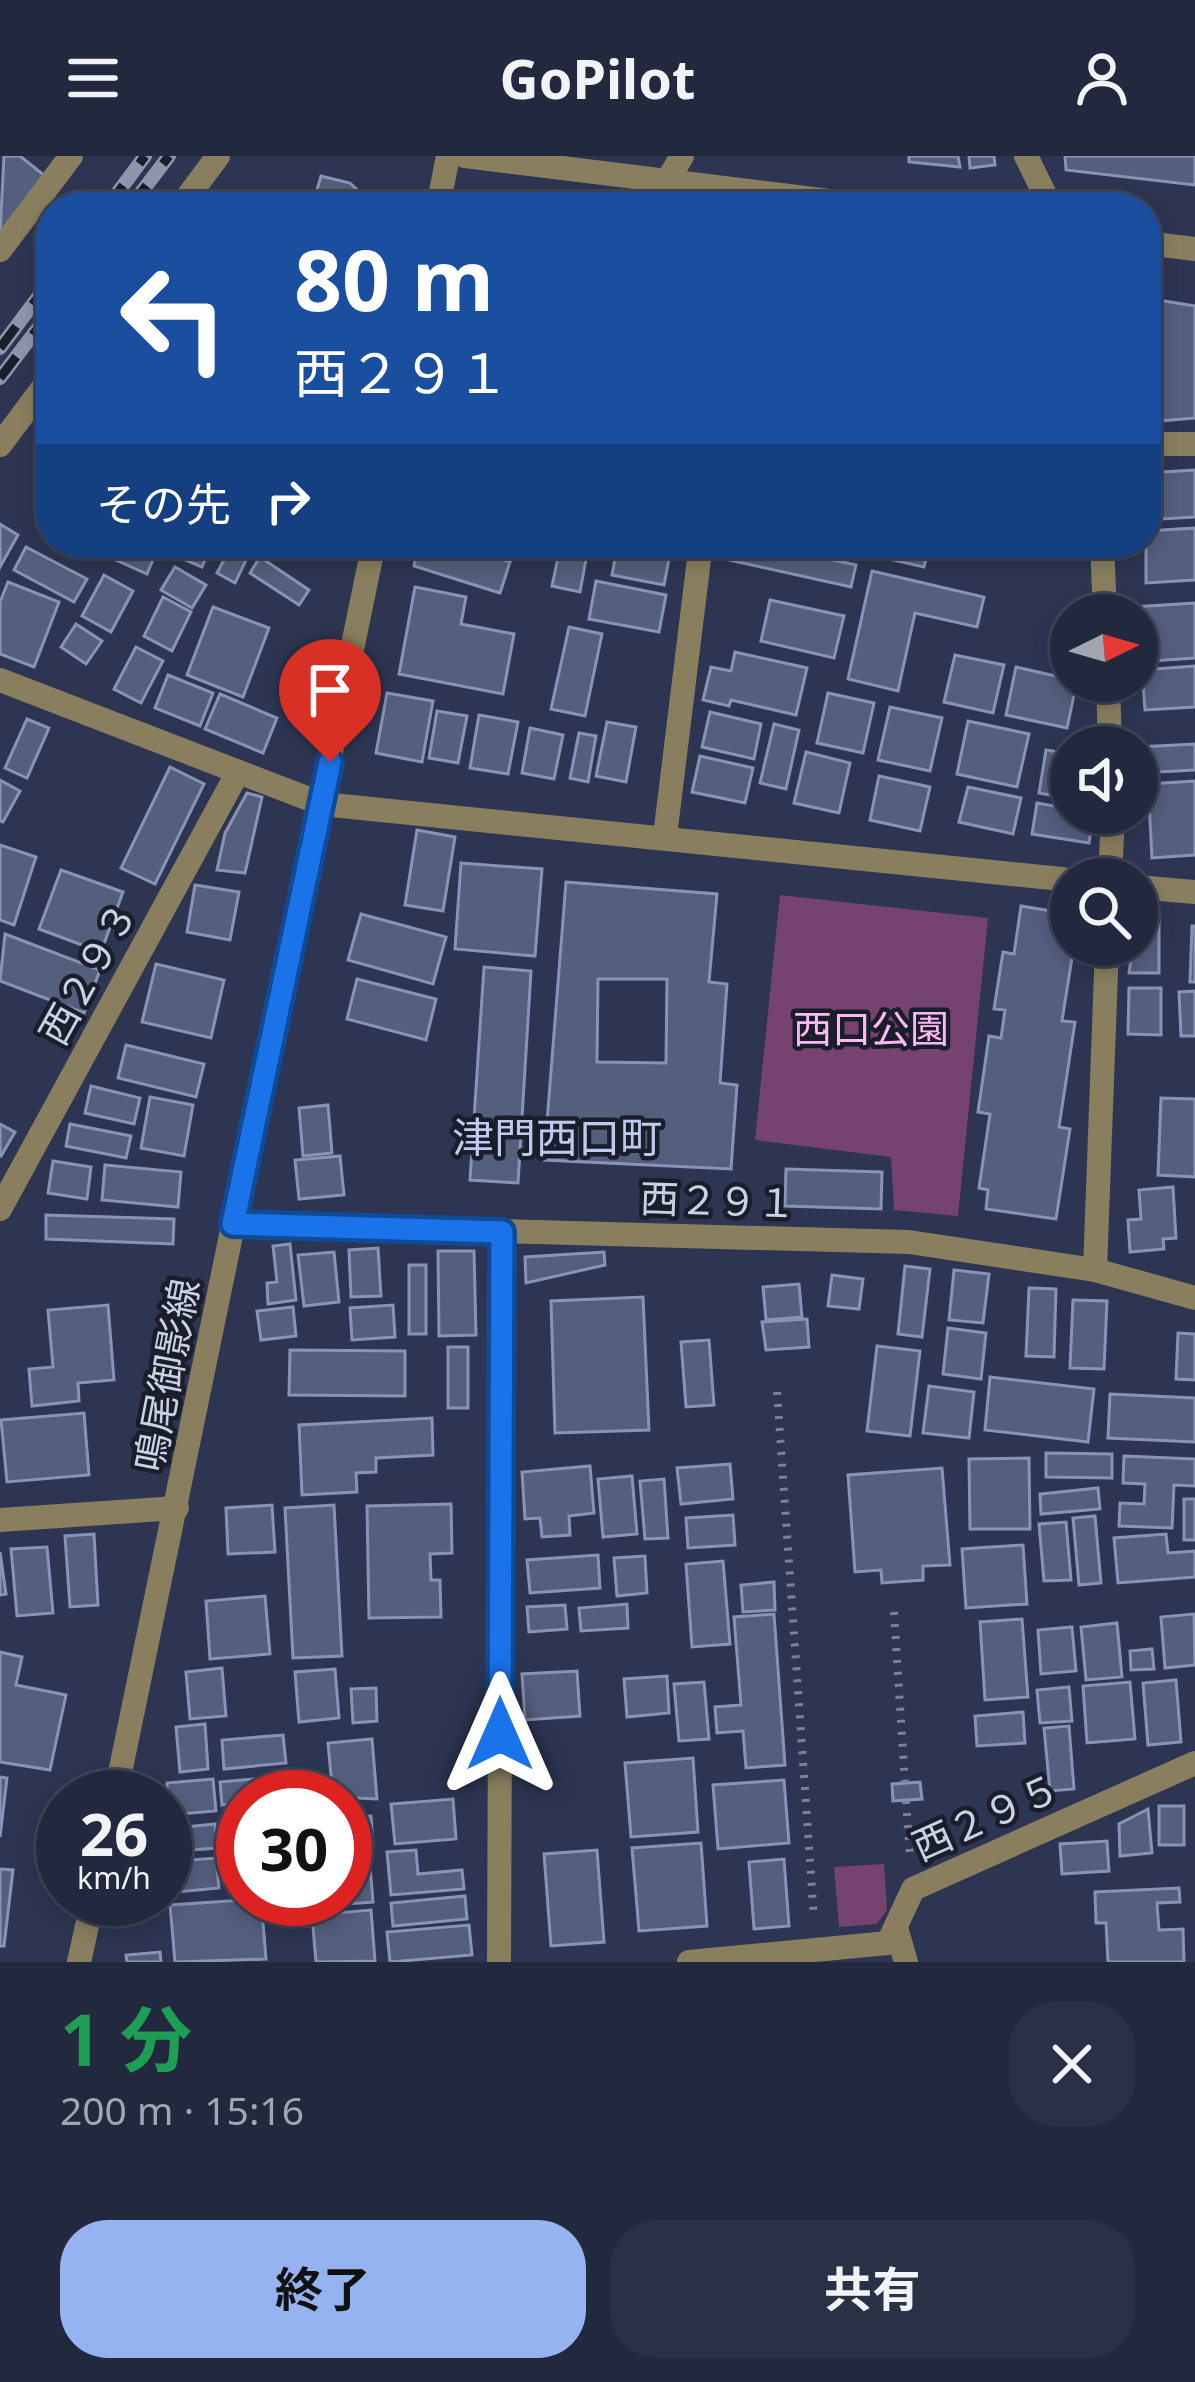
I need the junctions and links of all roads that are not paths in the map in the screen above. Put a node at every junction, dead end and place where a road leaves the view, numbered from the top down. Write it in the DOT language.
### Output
graph roads {
  1 [pos="71,156"];
  2 [pos="218,156"];
  3 [pos="448,156"];
  4 [pos="465,156"];
  5 [pos="682,156"];
  6 [pos="1026,156"];
  7 [pos="668,181"];
  8 [pos="44,192"];
  9 [pos="191,192"];
  10 [pos="441,192"];
  11 [pos="745,192"];
  12 [pos="1044,192"];
  13 [pos="36,202"];
  14 [pos="1161,246"];
  15 [pos="1195,249"];
  16 [pos="0,250"];
  17 [pos="36,397"];
  18 [pos="1161,444"];
  19 [pos="1195,444"];
  20 [pos="0,445"];
  21 [pos="371,558"];
  22 [pos="699,558"];
  23 [pos="1103,558"];
  24 [pos="1104,594"];
  25 [pos="0,680"];
  26 [pos="238,772"];
  27 [pos="322,804"];
  28 [pos="665,836"];
  29 [pos="1050,878"];
  30 [pos="1158,889"];
  31 [pos="1195,892"];
  32 [pos="1106,966"];
  33 [pos="0,1209"];
  34 [pos="233,1224"];
  35 [pos="502,1232"];
  36 [pos="1095,1270"];
  37 [pos="1195,1298"];
  38 [pos="177,1508"];
  39 [pos="0,1520"];
  40 [pos="1195,1763"];
  41 [pos="121,1770"];
  42 [pos="87,1926"];
  43 [pos="897,1931"];
  44 [pos="79,1962"];
  45 [pos="499,1962"];
  46 [pos="689,1962"];
  47 [pos="906,1962"];
  1 -- 8 [label="street"];
  2 -- 9 [label="street"];
  3 -- 10 [label="street"];
  4 -- 7 [label="street"];
  5 -- 7 [label="street"];
  6 -- 12 [label="street"];
  7 -- 11 [label="street"];
  13 -- 16 [label="street"];
  14 -- 15 [label="street"];
  17 -- 20 [label="street"];
  18 -- 19 [label="street"];
  21 -- 27 [label="street, 鳴尾御影線"];
  22 -- 28 [label="street"];
  23 -- 24 [label="street"];
  25 -- 26 [label="street"];
  26 -- 27 [label="street"];
  26 -- 33 [label="street, 西２９３"];
  27 -- 28 [label="street"];
  27 -- 34 [label="street, 鳴尾御影線"];
  28 -- 29 [label="street"];
  30 -- 31 [label="street"];
  32 -- 36 [label="street"];
  34 -- 35 [label="street, 西２９１"];
  34 -- 38 [label="street, 鳴尾御影線"];
  35 -- 36 [label="street, 西２９１"];
  35 -- 45 [label="street"];
  36 -- 37 [label="street, 西２９１"];
  38 -- 39 [label="street"];
  38 -- 41 [label="street, 鳴尾御影線"];
  40 -- 43 [label="street, 西２９５"];
  42 -- 44 [label="street"];
  43 -- 46 [label="street"];
  43 -- 47 [label="street"];
}
